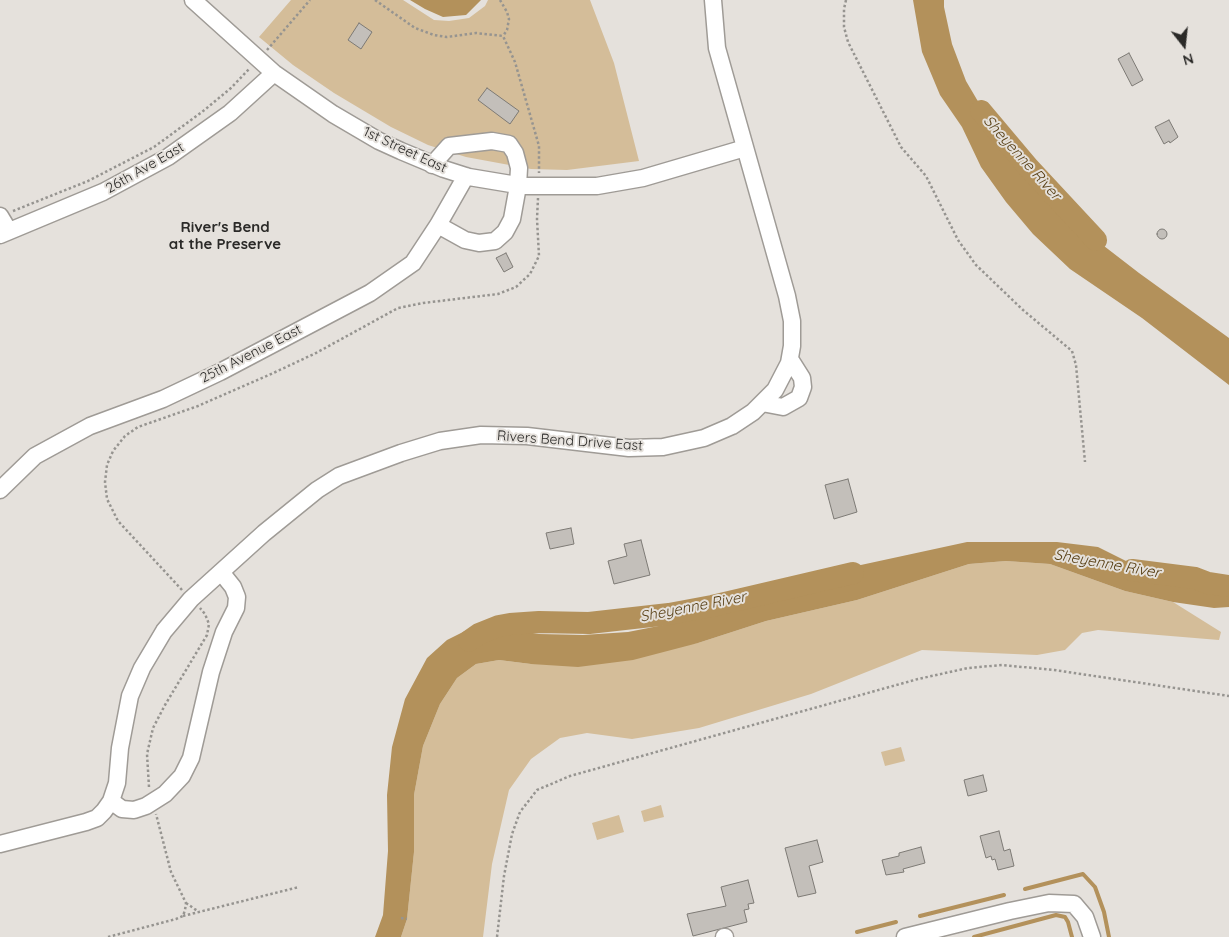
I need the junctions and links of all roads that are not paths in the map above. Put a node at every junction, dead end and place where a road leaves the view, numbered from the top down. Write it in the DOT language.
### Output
graph roads {
  1 [pos="193,0"];
  2 [pos="713,0"];
  3 [pos="274,73"];
  4 [pos="745,148"];
  5 [pos="432,165"];
  6 [pos="466,176"];
  7 [pos="518,186"];
  8 [pos="0,217"];
  9 [pos="438,225"];
  10 [pos="4,233"];
  11 [pos="790,359"];
  12 [pos="762,403"];
  13 [pos="0,490"];
  14 [pos="221,572"];
  15 [pos="111,801"];
  16 [pos="0,844"];
  17 [pos="905,937"];
  18 [pos="1092,937"];
  1 -- 3 [label="street, 1st Street East"];
  2 -- 4 [label="street, Rivers Bend Drive East"];
  3 -- 5 [label="street, 1st Street East"];
  3 -- 10 [label="street, 26th Ave East"];
  4 -- 7 [label="street, 1st Street East"];
  4 -- 11 [label="street, Rivers Bend Drive East"];
  5 -- 6 [label="street, 1st Street East"];
  5 -- 7 [label="street"];
  6 -- 7 [label="street, 1st Street East"];
  6 -- 9 [label="street, 25th Avenue East"];
  7 -- 9 [label="street"];
  8 -- 10 [label="street"];
  9 -- 13 [label="street, 25th Avenue East"];
  11 -- 12 [label="street, Rivers Bend Drive East"];
  11 -- 12 [label="street"];
  12 -- 14 [label="street, Rivers Bend Drive East"];
  14 -- 15 [label="street, Rivers Bend Drive East"];
  14 -- 15 [label="street"];
  15 -- 16 [label="street, Rivers Bend Drive East"];
  17 -- 18 [label="street"];
}
